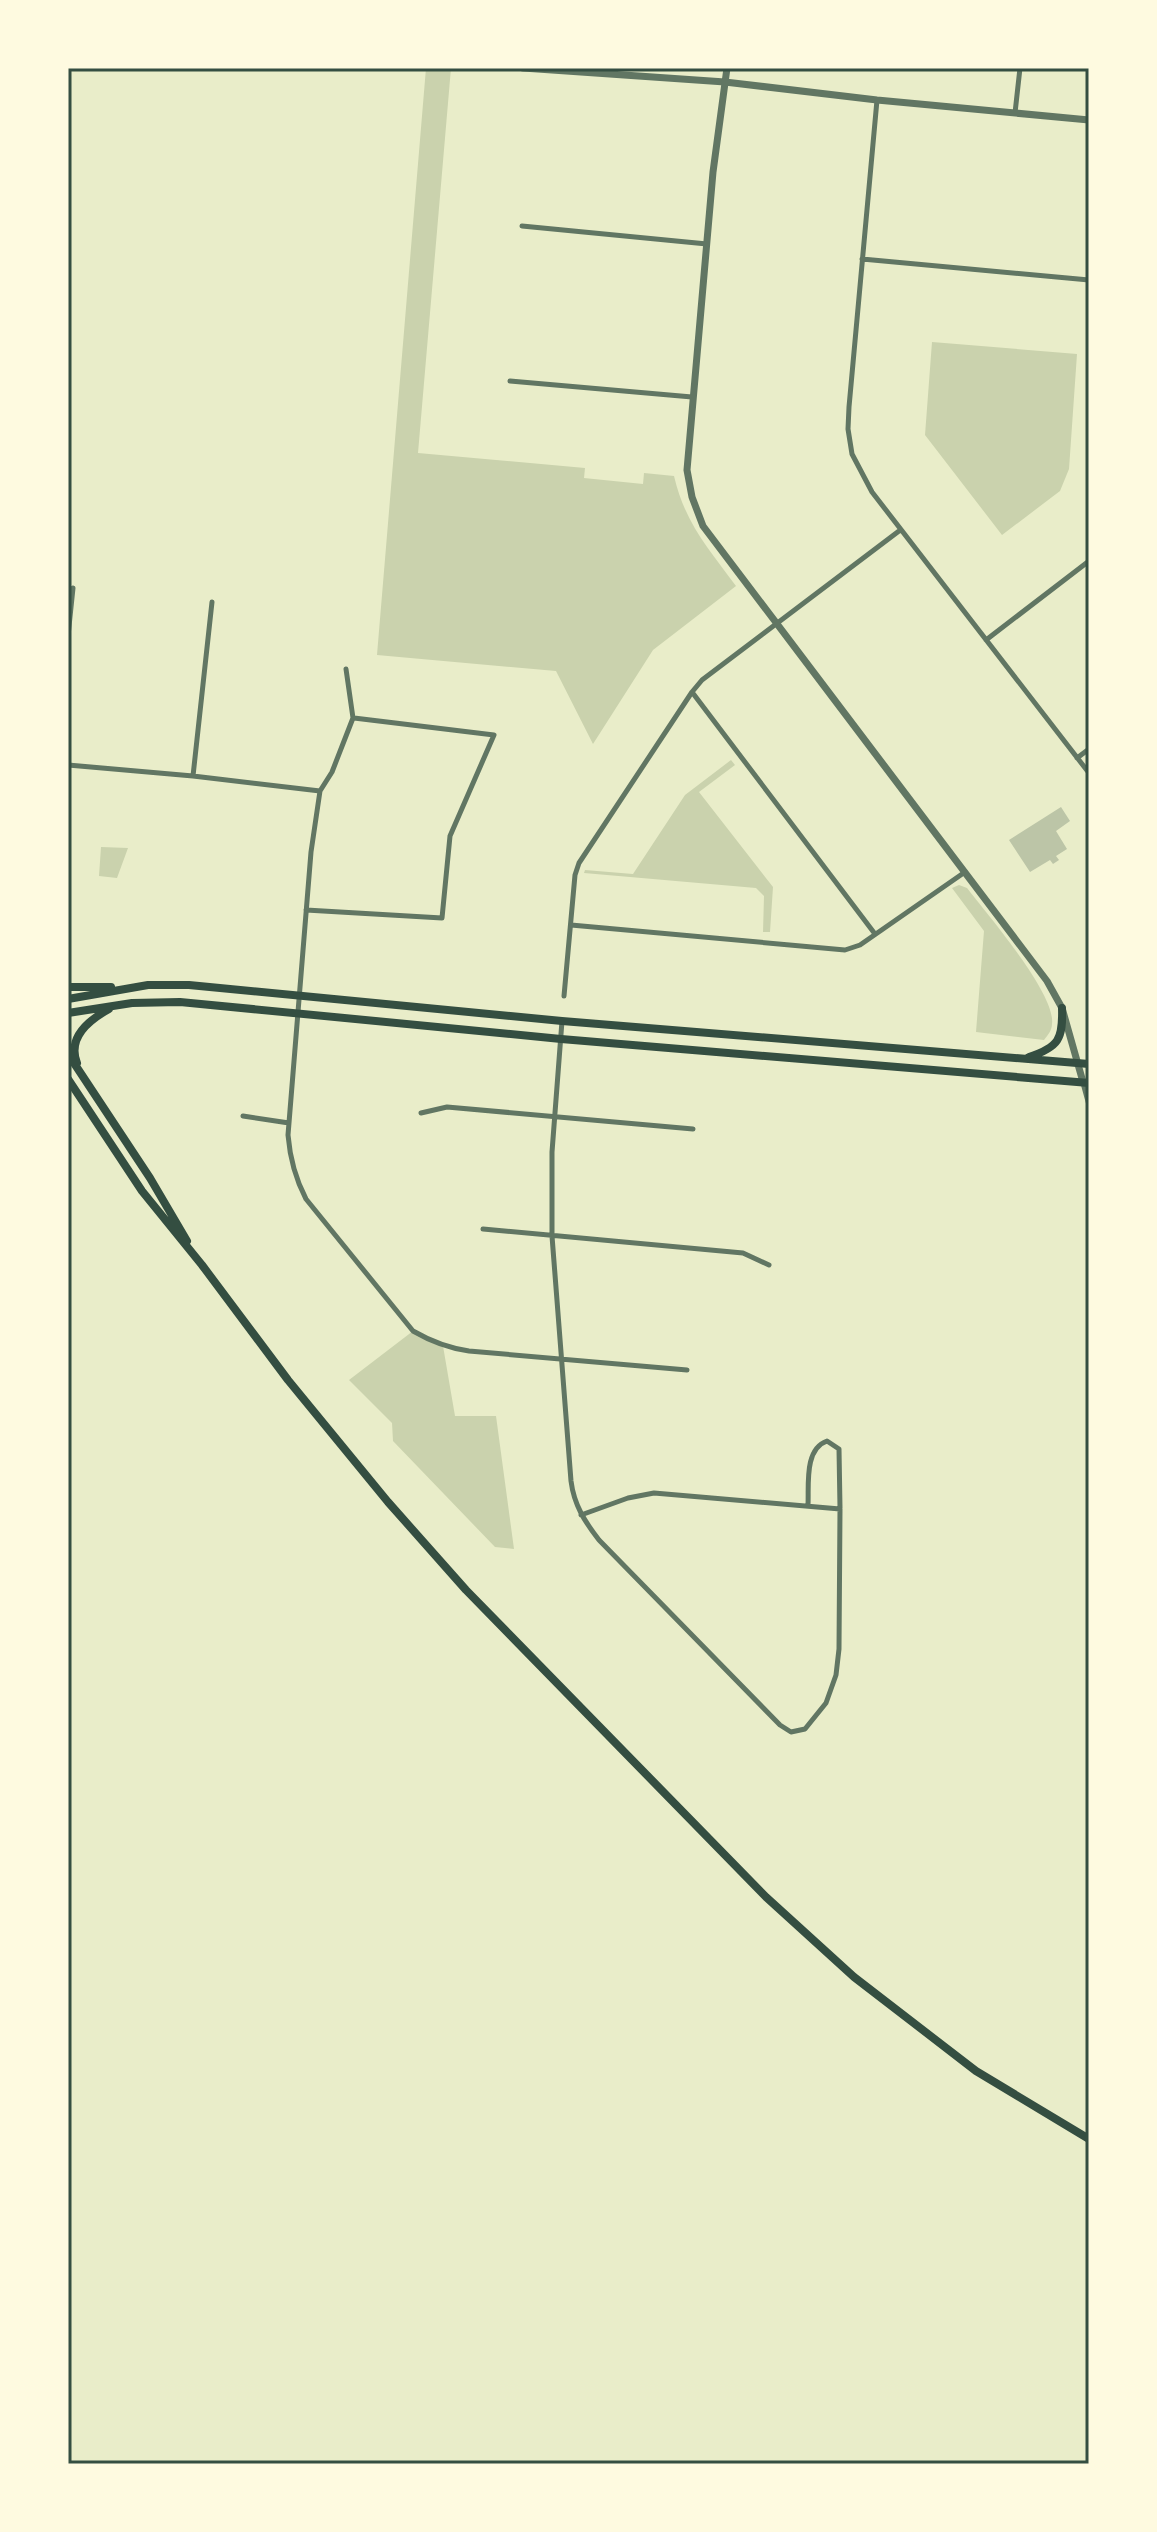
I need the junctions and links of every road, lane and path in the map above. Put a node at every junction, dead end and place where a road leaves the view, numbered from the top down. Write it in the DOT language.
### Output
graph roads {
  1 [pos="523,68"];
  2 [pos="727,68"];
  3 [pos="1020,68"];
  4 [pos="725,82"];
  5 [pos="877,100"];
  6 [pos="1015,113"];
  7 [pos="1089,120"];
  8 [pos="522,226"];
  9 [pos="707,244"];
  10 [pos="862,259"];
  11 [pos="1089,280"];
  12 [pos="510,381"];
  13 [pos="692,397"];
  14 [pos="899,531"];
  15 [pos="1089,561"];
  16 [pos="73,588"];
  17 [pos="212,602"];
  18 [pos="778,623"];
  19 [pos="68,636"];
  20 [pos="986,640"];
  21 [pos="346,669"];
  22 [pos="692,692"];
  23 [pos="353,718"];
  24 [pos="1089,749"];
  25 [pos="1077,758"];
  26 [pos="68,765"];
  27 [pos="1089,773"];
  28 [pos="193,776"];
  29 [pos="320,791"];
  30 [pos="966,872"];
  31 [pos="306,910"];
  32 [pos="571,925"];
  33 [pos="875,934"];
  34 [pos="68,987"];
  35 [pos="119,988"];
  36 [pos="564,996"];
  37 [pos="299,997"];
  38 [pos="68,999"];
  39 [pos="116,1004"];
  40 [pos="1062,1008"];
  41 [pos="68,1013"];
  42 [pos="299,1015"];
  43 [pos="562,1021"];
  44 [pos="561,1039"];
  45 [pos="68,1054"];
  46 [pos="1023,1058"];
  47 [pos="1079,1064"];
  48 [pos="1089,1064"];
  49 [pos="68,1079"];
  50 [pos="84,1079"];
  51 [pos="1086,1082"];
  52 [pos="1089,1105"];
  53 [pos="421,1113"];
  54 [pos="243,1116"];
  55 [pos="554,1117"];
  56 [pos="289,1123"];
  57 [pos="693,1129"];
  58 [pos="483,1229"];
  59 [pos="552,1236"];
  60 [pos="202,1265"];
  61 [pos="769,1265"];
  62 [pos="562,1360"];
  63 [pos="687,1370"];
  64 [pos="808,1505"];
  65 [pos="840,1509"];
  66 [pos="581,1515"];
  67 [pos="1089,2139"];
  1 -- 4 [label="street"];
  2 -- 4 [label="street"];
  3 -- 6 [label="street"];
  4 -- 5 [label="street"];
  4 -- 9 [label="street"];
  5 -- 6 [label="street"];
  5 -- 10 [label="street"];
  6 -- 7 [label="street"];
  8 -- 9 [label="street"];
  9 -- 13 [label="street"];
  10 -- 11 [label="street"];
  10 -- 14 [label="street"];
  12 -- 13 [label="street"];
  13 -- 18 [label="street"];
  14 -- 18 [label="street"];
  14 -- 20 [label="street"];
  15 -- 20 [label="street"];
  16 -- 19 [label="street"];
  17 -- 28 [label="street"];
  18 -- 22 [label="street"];
  18 -- 30 [label="street"];
  20 -- 25 [label="street"];
  21 -- 23 [label="street"];
  22 -- 32 [label="street"];
  22 -- 33 [label="street"];
  23 -- 29 [label="street"];
  23 -- 31 [label="street"];
  24 -- 25 [label="street"];
  25 -- 27 [label="street"];
  26 -- 28 [label="street"];
  28 -- 29 [label="street"];
  29 -- 31 [label="street"];
  30 -- 33 [label="street"];
  30 -- 40 [label="street"];
  31 -- 37 [label="street"];
  32 -- 33 [label="street"];
  32 -- 36 [label="street"];
  34 -- 35 [label="main road"];
  35 -- 37 [label="main road"];
  35 -- 38 [label="main road"];
  37 -- 42 [label="street"];
  37 -- 43 [label="main road"];
  39 -- 41 [label="main road"];
  39 -- 42 [label="main road"];
  39 -- 50 [label="main road"];
  40 -- 46 [label="main road"];
  40 -- 47 [label="street"];
  42 -- 44 [label="main road"];
  42 -- 56 [label="street"];
  43 -- 44 [label="street"];
  43 -- 46 [label="main road"];
  44 -- 51 [label="main road"];
  44 -- 55 [label="street"];
  45 -- 50 [label="main road"];
  46 -- 47 [label="main road"];
  47 -- 48 [label="main road"];
  47 -- 51 [label="street"];
  49 -- 60 [label="main road"];
  50 -- 60 [label="main road"];
  51 -- 52 [label="street"];
  53 -- 55 [label="street"];
  54 -- 56 [label="street"];
  55 -- 57 [label="street"];
  55 -- 59 [label="street"];
  56 -- 62 [label="street"];
  58 -- 59 [label="street"];
  59 -- 61 [label="street"];
  59 -- 62 [label="street"];
  60 -- 67 [label="main road"];
  62 -- 63 [label="street"];
  62 -- 66 [label="street"];
  64 -- 65 [label="street"];
  64 -- 65 [label="street"];
  64 -- 66 [label="street"];
  65 -- 66 [label="street"];
}
